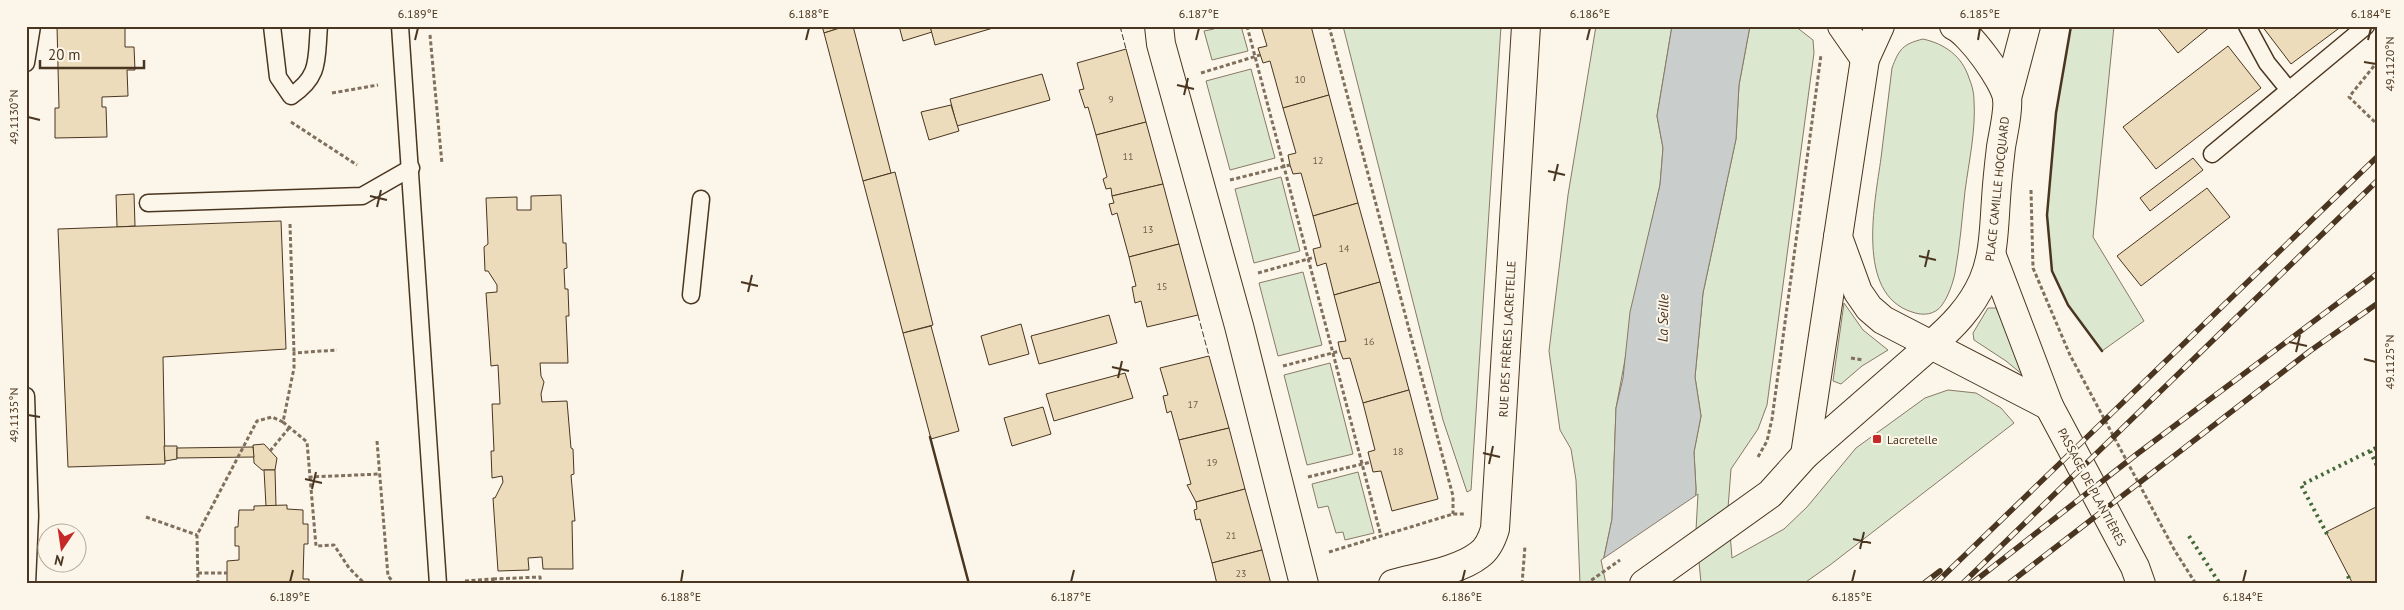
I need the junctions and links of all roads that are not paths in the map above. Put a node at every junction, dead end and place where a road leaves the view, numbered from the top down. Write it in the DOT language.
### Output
graph roads {
  1 [pos="32,26"];
  2 [pos="272,26"];
  3 [pos="319,26"];
  4 [pos="400,26"];
  5 [pos="1159,26"];
  6 [pos="1526,26"];
  7 [pos="1842,26"];
  8 [pos="1880,26"];
  9 [pos="1954,26"];
  10 [pos="2026,26"];
  11 [pos="2247,26"];
  12 [pos="2366,26"];
  13 [pos="1865,59"];
  14 [pos="26,63"];
  15 [pos="2289,90"];
  16 [pos="2007,98"];
  17 [pos="2212,154"];
  18 [pos="411,168"];
  19 [pos="701,199"];
  20 [pos="148,203"];
  21 [pos="1838,236"];
  22 [pos="1992,256"];
  23 [pos="691,295"];
  24 [pos="1931,345"];
  25 [pos="26,396"];
  26 [pos="2049,406"];
  27 [pos="1805,455"];
  28 [pos="2142,578"];
  29 [pos="27,584"];
  30 [pos="438,584"];
  31 [pos="1304,584"];
  32 [pos="1393,584"];
  33 [pos="1644,584"];
  1 -- 14 [label="lane"];
  2 -- 3 [label="lane"];
  4 -- 18 [label="lane"];
  5 -- 31 [label="main road"];
  6 -- 32 [label="main road, RUE DES FRÈRES LACRETELLE"];
  7 -- 13 [label="main road"];
  8 -- 13 [label="main road"];
  9 -- 16 [label="main road"];
  10 -- 16 [label="main road, PLACE CAMILLE HOCQUARD"];
  11 -- 15 [label="lane"];
  12 -- 15 [label="lane"];
  13 -- 21 [label="main road"];
  15 -- 17 [label="lane"];
  16 -- 22 [label="main road, PLACE CAMILLE HOCQUARD"];
  18 -- 20 [label="lane"];
  18 -- 30 [label="lane"];
  19 -- 23 [label="lane"];
  21 -- 24 [label="main road"];
  21 -- 27 [label="main road"];
  22 -- 24 [label="main road, PLACE CAMILLE HOCQUARD"];
  22 -- 26 [label="main road, PASSAGE DE PLANTIÈRES"];
  24 -- 26 [label="main road"];
  24 -- 27 [label="main road"];
  25 -- 29 [label="lane"];
  26 -- 28 [label="main road, PASSAGE DE PLANTIÈRES"];
  27 -- 33 [label="main road"];
}
